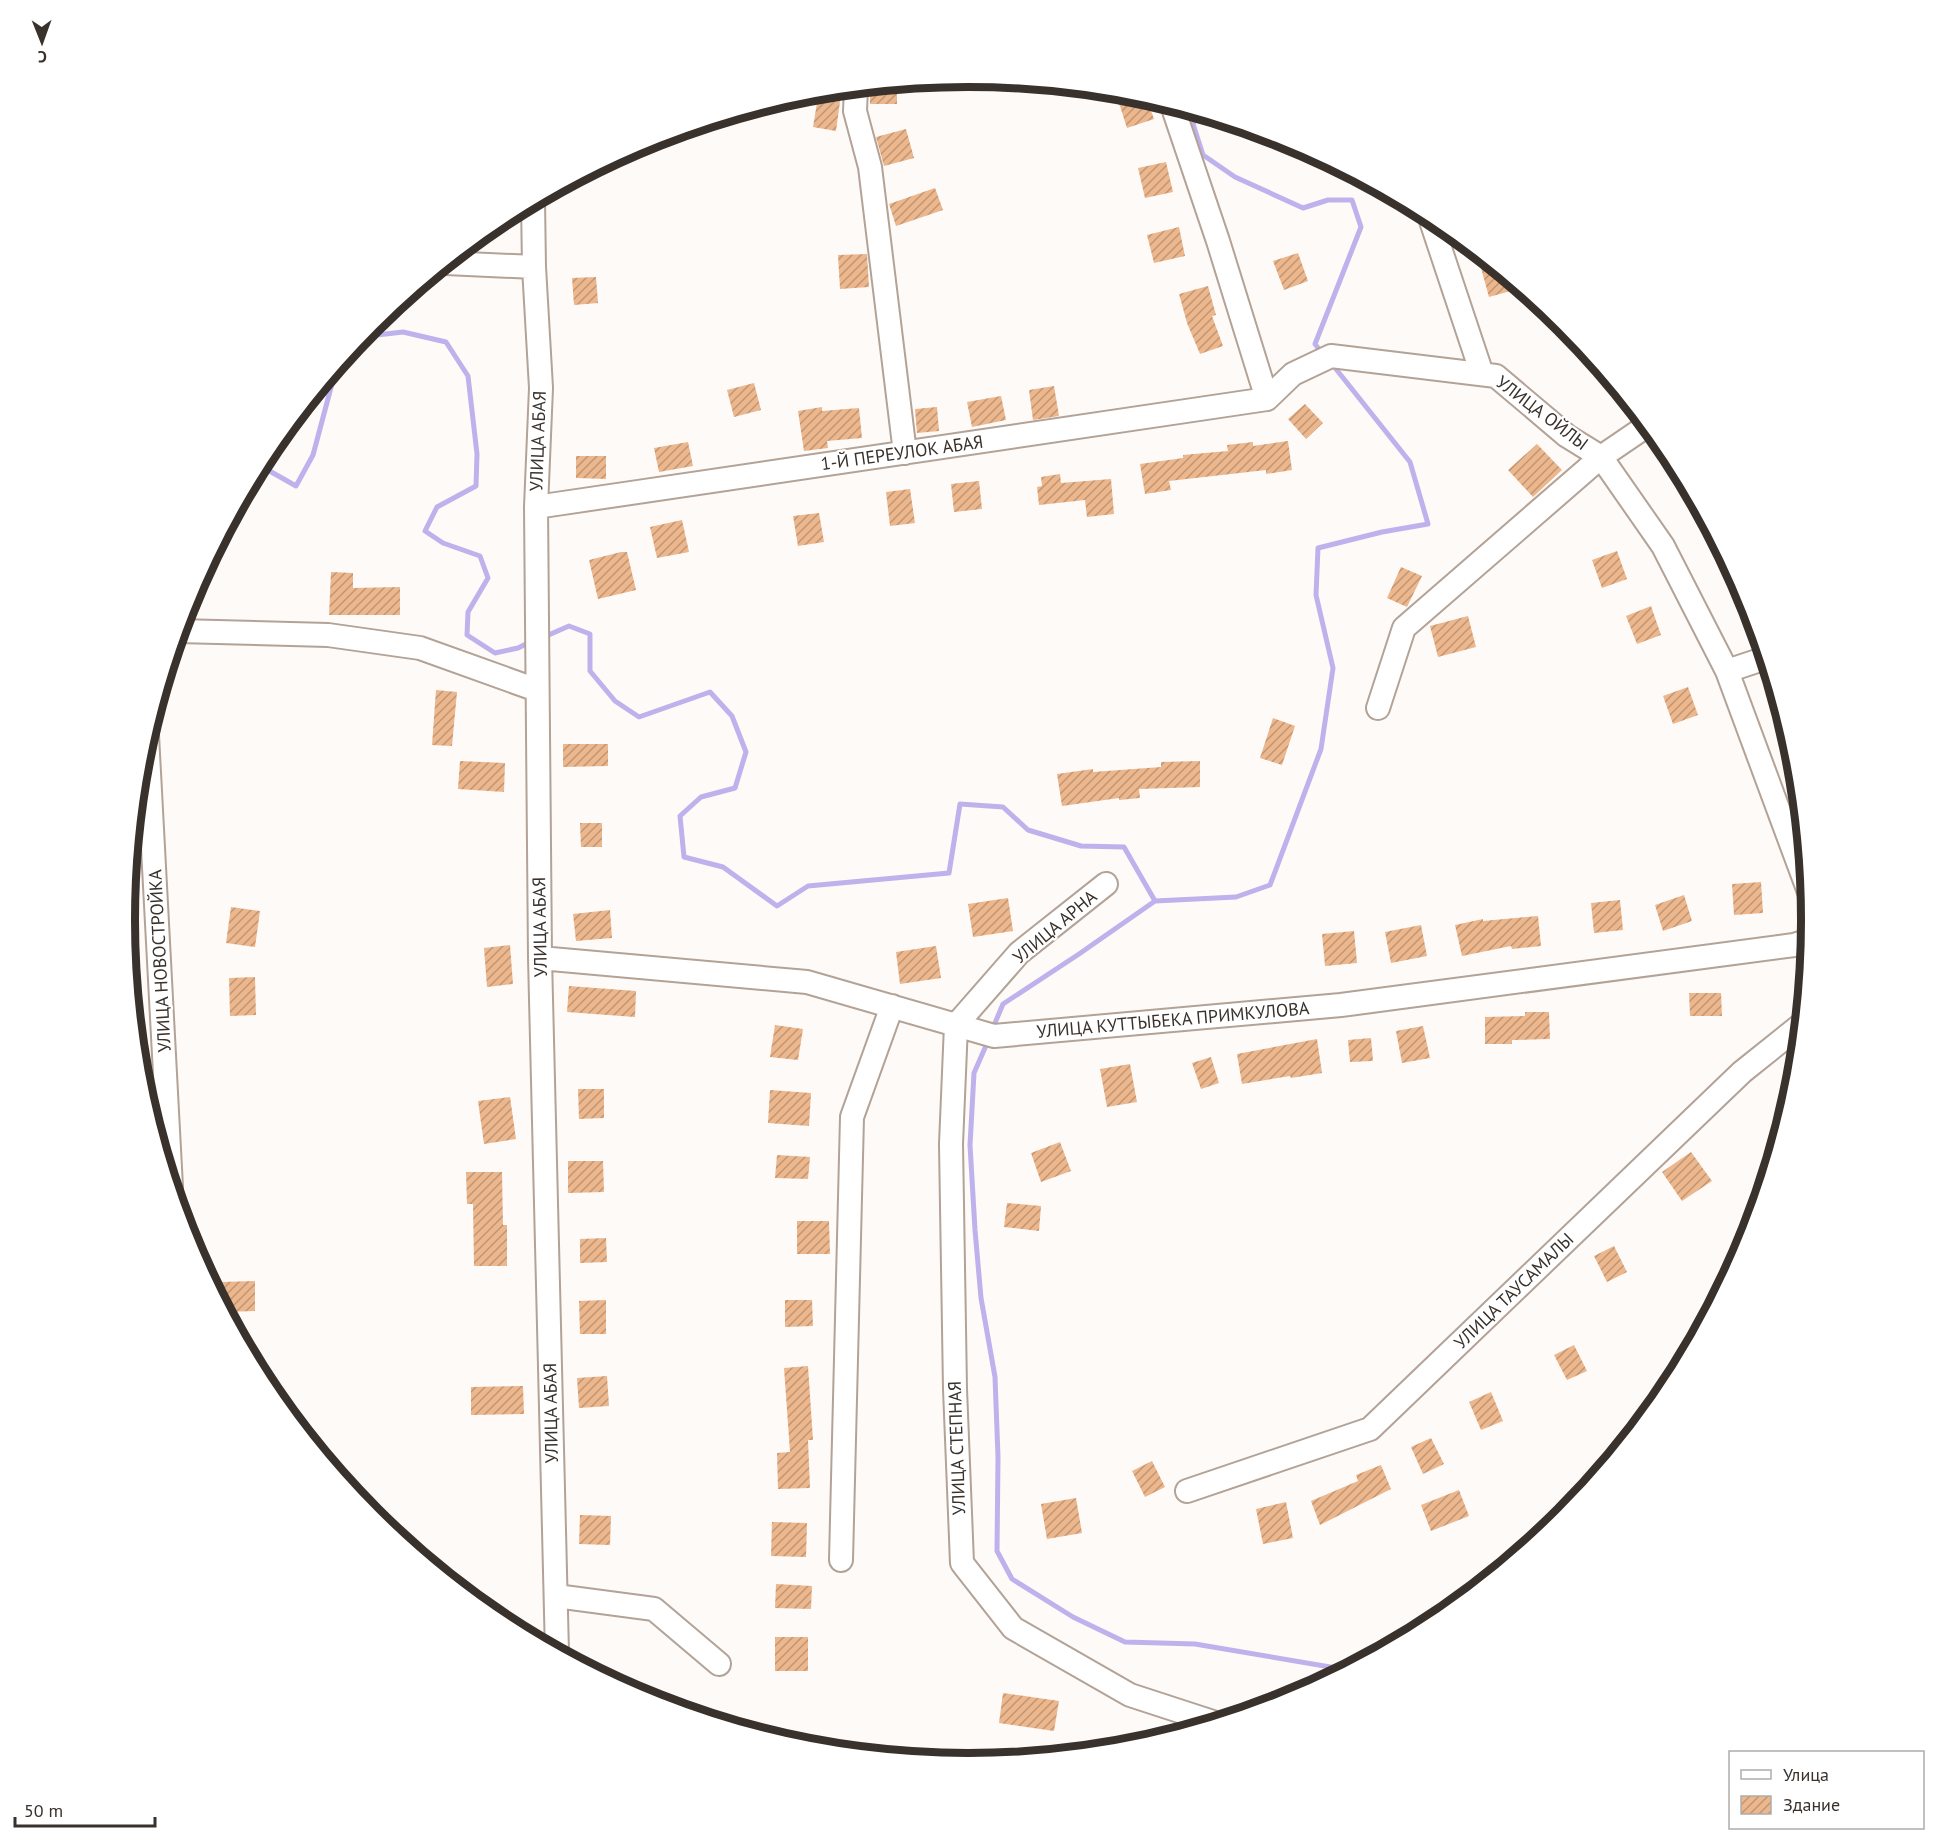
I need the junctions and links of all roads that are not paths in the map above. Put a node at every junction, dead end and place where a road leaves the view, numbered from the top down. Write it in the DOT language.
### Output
graph roads {
  1 [pos="856,95"];
  2 [pos="1175,113"];
  3 [pos="533,210"];
  4 [pos="1434,229"];
  5 [pos="456,263"];
  6 [pos="534,267"];
  7 [pos="1482,374"];
  8 [pos="1267,399"];
  9 [pos="1641,430"];
  10 [pos="905,453"];
  11 [pos="1601,457"];
  12 [pos="536,507"];
  13 [pos="187,631"];
  14 [pos="1759,660"];
  15 [pos="1727,671"];
  16 [pos="537,690"];
  17 [pos="1378,708"];
  18 [pos="149,771"];
  19 [pos="1797,838"];
  20 [pos="1106,884"];
  21 [pos="1801,943"];
  22 [pos="540,958"];
  23 [pos="891,1006"];
  24 [pos="956,1025"];
  25 [pos="1794,1031"];
  26 [pos="169,1157"];
  27 [pos="1187,1491"];
  28 [pos="841,1560"];
  29 [pos="556,1596"];
  30 [pos="557,1645"];
  31 [pos="719,1664"];
  32 [pos="1205,1719"];
  1 -- 10 [label="street"];
  2 -- 8 [label="street"];
  3 -- 6 [label="street, УЛИЦА АБАЯ"];
  4 -- 7 [label="street"];
  5 -- 6 [label="street"];
  6 -- 12 [label="street, УЛИЦА АБАЯ"];
  7 -- 8 [label="street, УЛИЦА ОЙЛЫ"];
  7 -- 11 [label="street, УЛИЦА ОЙЛЫ"];
  8 -- 10 [label="street, 1-Й ПЕРЕУЛОК АБАЯ"];
  9 -- 11 [label="street"];
  10 -- 12 [label="street, 1-Й ПЕРЕУЛОК АБАЯ"];
  11 -- 15 [label="street, УЛИЦА ОЙЛЫ"];
  11 -- 17 [label="street"];
  12 -- 16 [label="street, УЛИЦА АБАЯ"];
  13 -- 16 [label="street"];
  14 -- 15 [label="street"];
  15 -- 19 [label="street, УЛИЦА ОЙЛЫ"];
  16 -- 22 [label="street, УЛИЦА АБАЯ"];
  18 -- 26 [label="street, УЛИЦА НОВОСТРОЙКА"];
  20 -- 24 [label="street, УЛИЦА АРНА"];
  21 -- 24 [label="street, УЛИЦА КУТТЫБЕКА ПРИМКУЛОВА"];
  22 -- 23 [label="street, УЛИЦА КУТТЫБЕКА ПРИМКУЛОВА"];
  22 -- 29 [label="street, УЛИЦА АБАЯ"];
  23 -- 24 [label="street, УЛИЦА КУТТЫБЕКА ПРИМКУЛОВА"];
  23 -- 28 [label="street"];
  24 -- 32 [label="street, УЛИЦА СТЕПНАЯ"];
  25 -- 27 [label="street, УЛИЦА ТАУСАМАЛЫ"];
  29 -- 30 [label="street, УЛИЦА АБАЯ"];
  29 -- 31 [label="street"];
}
